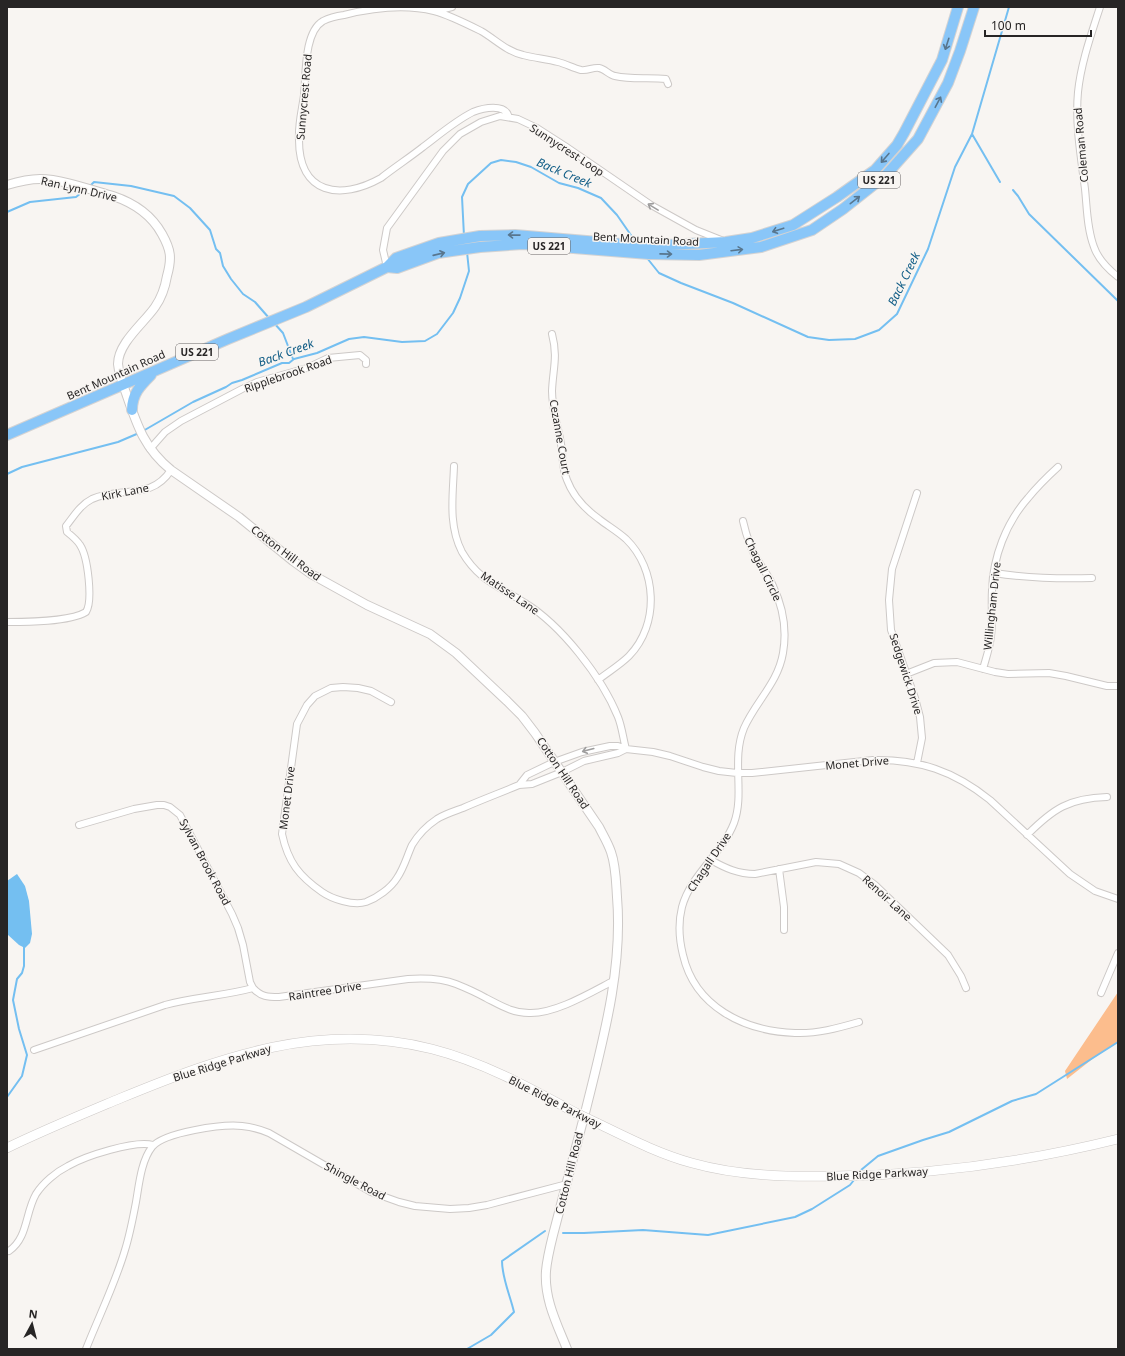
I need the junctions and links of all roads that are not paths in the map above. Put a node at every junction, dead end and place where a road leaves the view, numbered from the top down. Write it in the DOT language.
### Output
graph roads {
  1 [pos="452,7"];
  2 [pos="958,7"];
  3 [pos="974,7"];
  4 [pos="1100,7"];
  5 [pos="434,11"];
  6 [pos="668,84"];
  7 [pos="509,117"];
  8 [pos="7,185"];
  9 [pos="726,242"];
  10 [pos="401,261"];
  11 [pos="387,267"];
  12 [pos="1118,277"];
  13 [pos="552,334"];
  14 [pos="366,364"];
  15 [pos="155,371"];
  16 [pos="123,384"];
  17 [pos="132,410"];
  18 [pos="7,435"];
  19 [pos="150,449"];
  20 [pos="454,466"];
  21 [pos="1058,467"];
  22 [pos="171,470"];
  23 [pos="918,493"];
  24 [pos="743,521"];
  25 [pos="994,572"];
  26 [pos="1092,578"];
  27 [pos="7,622"];
  28 [pos="983,669"];
  29 [pos="906,674"];
  30 [pos="598,680"];
  31 [pos="1118,686"];
  32 [pos="391,702"];
  33 [pos="626,749"];
  34 [pos="554,762"];
  35 [pos="917,763"];
  36 [pos="562,772"];
  37 [pos="737,773"];
  38 [pos="519,785"];
  39 [pos="1107,797"];
  40 [pos="79,825"];
  41 [pos="1027,835"];
  42 [pos="711,860"];
  43 [pos="779,869"];
  44 [pos="1118,899"];
  45 [pos="784,930"];
  46 [pos="1118,953"];
  47 [pos="613,981"];
  48 [pos="253,988"];
  49 [pos="966,988"];
  50 [pos="1101,993"];
  51 [pos="859,1022"];
  52 [pos="34,1050"];
  53 [pos="1118,1139"];
  54 [pos="153,1146"];
  55 [pos="7,1148"];
  56 [pos="567,1184"];
  57 [pos="8,1251"];
  58 [pos="86,1349"];
  59 [pos="567,1349"];
  1 -- 5 [label="street, Sunnycrest Road"];
  2 -- 9 [label="main road, Bent Mountain Road / US 221, one-way"];
  10 -- 3 [label="main road, Bent Mountain Road / US 221, one-way"];
  4 -- 12 [label="street, Coleman Road"];
  5 -- 6 [label="street, Sunnycrest Road"];
  5 -- 7 [label="street, Sunnycrest Road"];
  9 -- 7 [label="street, Sunnycrest Loop, one-way"];
  7 -- 11 [label="street, Sunnycrest Loop"];
  8 -- 16 [label="street, Ran Lynn Drive"];
  9 -- 10 [label="main road, Bent Mountain Road / US 221, one-way"];
  10 -- 11 [label="main road, Bent Mountain Road / US 221"];
  11 -- 15 [label="main road, Bent Mountain Road / US 221"];
  13 -- 30 [label="street, Cezanne Court"];
  14 -- 19 [label="street, Ripplebrook Road"];
  15 -- 16 [label="main road, Bent Mountain Road / US 221"];
  15 -- 17 [label="main road"];
  16 -- 17 [label="street, Cotton Hill Road"];
  16 -- 18 [label="main road, Bent Mountain Road / US 221"];
  17 -- 19 [label="street, Cotton Hill Road"];
  19 -- 22 [label="street, Cotton Hill Road"];
  20 -- 30 [label="street, Matisse Lane"];
  21 -- 25 [label="street, Willingham Drive"];
  22 -- 27 [label="street, Kirk Lane"];
  22 -- 34 [label="street, Cotton Hill Road"];
  23 -- 29 [label="street, Sedgewick Drive"];
  24 -- 37 [label="street, Chagall Circle"];
  25 -- 26 [label="street"];
  25 -- 28 [label="street, Willingham Drive"];
  28 -- 29 [label="street"];
  28 -- 31 [label="street"];
  29 -- 35 [label="street, Sedgewick Drive"];
  30 -- 33 [label="street, Matisse Lane"];
  32 -- 38 [label="street, Monet Drive"];
  33 -- 34 [label="street, Monet Drive, one-way"];
  33 -- 36 [label="street, Monet Drive"];
  33 -- 37 [label="street, Monet Drive"];
  34 -- 36 [label="street, Cotton Hill Road"];
  34 -- 38 [label="street, Monet Drive"];
  35 -- 37 [label="street, Monet Drive"];
  35 -- 41 [label="street, Monet Drive"];
  36 -- 38 [label="street, Monet Drive"];
  36 -- 47 [label="street, Cotton Hill Road"];
  37 -- 42 [label="street, Chagall Drive"];
  39 -- 41 [label="street"];
  40 -- 48 [label="street, Sylvan Brook Road"];
  41 -- 44 [label="street, Monet Drive"];
  42 -- 43 [label="street, Renoir Lane"];
  42 -- 51 [label="street, Chagall Drive"];
  43 -- 45 [label="street"];
  43 -- 49 [label="street, Renoir Lane"];
  46 -- 50 [label="street"];
  47 -- 48 [label="street, Raintree Drive"];
  47 -- 56 [label="street, Cotton Hill Road"];
  48 -- 52 [label="street"];
  53 -- 55 [label="main road, Blue Ridge Parkway, bridge"];
  54 -- 56 [label="street, Shingle Road"];
  54 -- 57 [label="street"];
  54 -- 58 [label="street"];
  56 -- 59 [label="street, Cotton Hill Road"];
}
